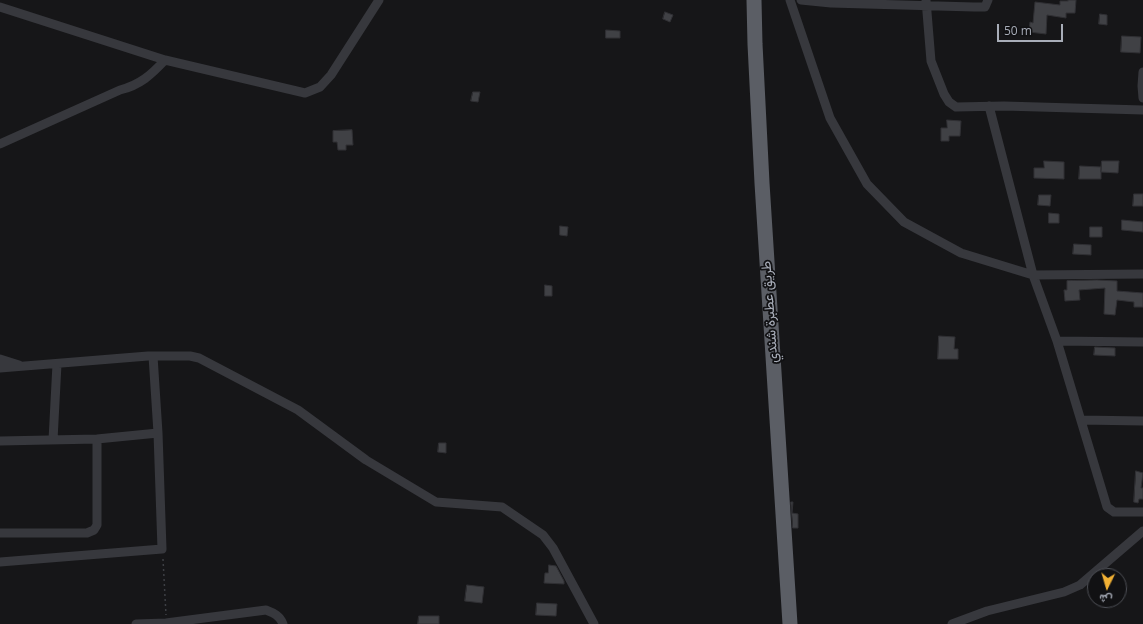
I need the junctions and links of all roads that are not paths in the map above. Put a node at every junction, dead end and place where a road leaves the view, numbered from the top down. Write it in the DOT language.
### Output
graph roads {
  1 [pos="378,0"];
  2 [pos="754,0"];
  3 [pos="790,0"];
  4 [pos="800,0"];
  5 [pos="988,0"];
  6 [pos="831,1"];
  7 [pos="926,3"];
  8 [pos="0,7"];
  9 [pos="165,60"];
  10 [pos="1143,72"];
  11 [pos="1143,98"];
  12 [pos="989,106"];
  13 [pos="1143,110"];
  14 [pos="0,144"];
  15 [pos="1033,274"];
  16 [pos="1143,274"];
  17 [pos="1057,341"];
  18 [pos="1143,342"];
  19 [pos="153,356"];
  20 [pos="0,359"];
  21 [pos="57,364"];
  22 [pos="22,367"];
  23 [pos="0,368"];
  24 [pos="1081,420"];
  25 [pos="1143,421"];
  26 [pos="158,433"];
  27 [pos="97,439"];
  28 [pos="53,440"];
  29 [pos="0,441"];
  30 [pos="1143,512"];
  31 [pos="1143,531"];
  32 [pos="0,533"];
  33 [pos="0,562"];
  34 [pos="166,623"];
  35 [pos="136,624"];
  36 [pos="283,624"];
  37 [pos="594,624"];
  38 [pos="790,624"];
  39 [pos="952,624"];
  1 -- 9 [label="street"];
  2 -- 38 [label="highway, طريق عطبرة شندي"];
  3 -- 15 [label="street"];
  4 -- 6 [label="street"];
  5 -- 7 [label="street"];
  6 -- 7 [label="street"];
  7 -- 12 [label="street"];
  8 -- 9 [label="street"];
  9 -- 14 [label="street"];
  10 -- 11 [label="street"];
  12 -- 13 [label="street"];
  12 -- 15 [label="street"];
  15 -- 16 [label="street"];
  15 -- 17 [label="street"];
  17 -- 18 [label="street"];
  17 -- 24 [label="street"];
  19 -- 21 [label="street"];
  19 -- 26 [label="street"];
  19 -- 37 [label="street"];
  20 -- 22 [label="street"];
  21 -- 22 [label="street"];
  21 -- 28 [label="street"];
  22 -- 23 [label="street"];
  24 -- 25 [label="street"];
  24 -- 30 [label="street"];
  26 -- 27 [label="street"];
  26 -- 33 [label="street"];
  27 -- 28 [label="street"];
  27 -- 32 [label="street"];
  28 -- 29 [label="street"];
  31 -- 39 [label="street"];
  34 -- 35 [label="street"];
  34 -- 36 [label="street"];
}
